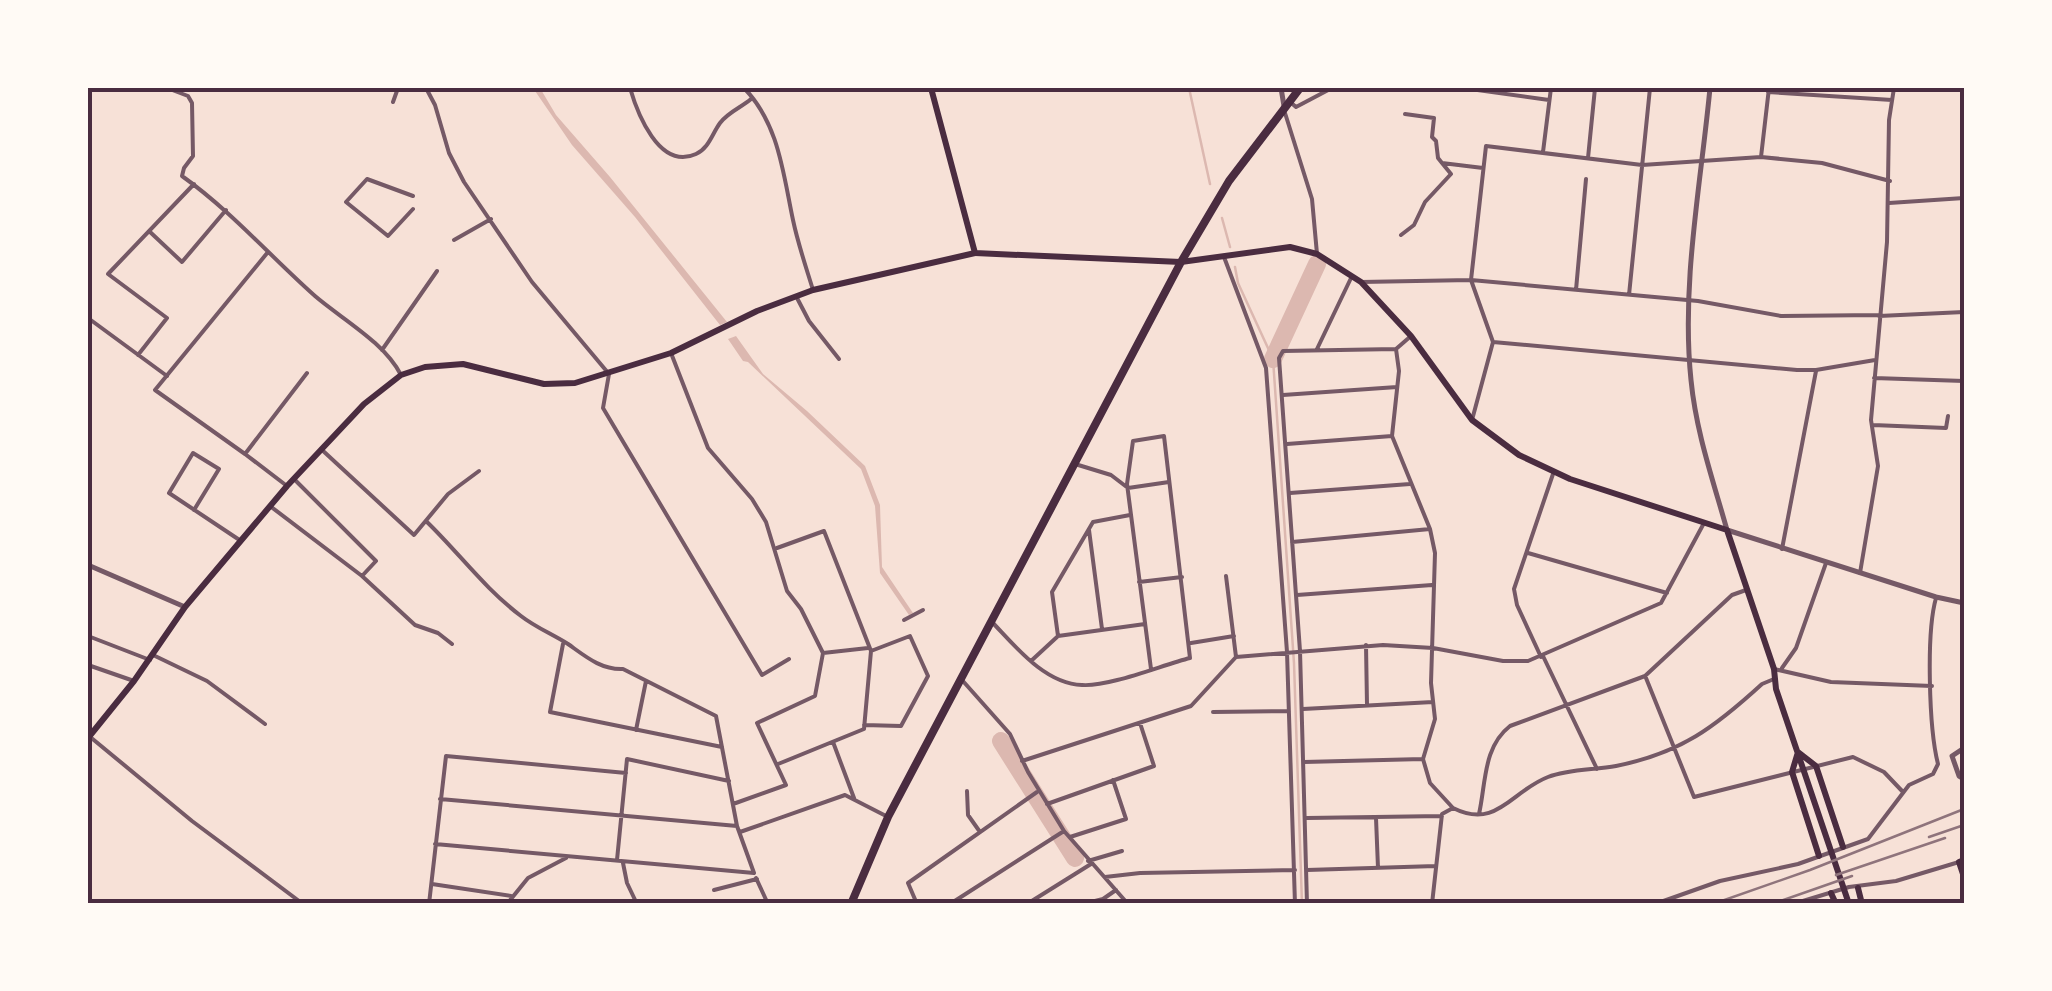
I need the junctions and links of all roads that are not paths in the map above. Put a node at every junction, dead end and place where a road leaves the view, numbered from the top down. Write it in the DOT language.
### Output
graph roads {
  1 [pos="167,88"];
  2 [pos="398,88"];
  3 [pos="426,88"];
  4 [pos="630,88"];
  5 [pos="744,88"];
  6 [pos="931,88"];
  7 [pos="1116,88"];
  8 [pos="1130,88"];
  9 [pos="1281,88"];
  10 [pos="1300,88"];
  11 [pos="1332,88"];
  12 [pos="1463,88"];
  13 [pos="1550,88"];
  14 [pos="1595,88"];
  15 [pos="1650,88"];
  16 [pos="1710,88"];
  17 [pos="1894,88"];
  18 [pos="1768,90"];
  19 [pos="753,97"];
  20 [pos="1550,100"];
  21 [pos="1892,100"];
  22 [pos="393,102"];
  23 [pos="1286,103"];
  24 [pos="1406,114"];
  25 [pos="1543,152"];
  26 [pos="1762,157"];
  27 [pos="1588,158"];
  28 [pos="1442,162"];
  29 [pos="1703,162"];
  30 [pos="1642,165"];
  31 [pos="1483,168"];
  32 [pos="1586,179"];
  33 [pos="1890,181"];
  34 [pos="194,184"];
  35 [pos="413,196"];
  36 [pos="1964,198"];
  37 [pos="1889,203"];
  38 [pos="226,210"];
  39 [pos="413,210"];
  40 [pos="491,219"];
  41 [pos="149,231"];
  42 [pos="1402,235"];
  43 [pos="454,240"];
  44 [pos="268,252"];
  45 [pos="975,253"];
  46 [pos="1317,254"];
  47 [pos="1224,256"];
  48 [pos="1181,262"];
  49 [pos="437,271"];
  50 [pos="1352,275"];
  51 [pos="1470,280"];
  52 [pos="1362,282"];
  53 [pos="813,290"];
  54 [pos="1576,290"];
  55 [pos="1629,295"];
  56 [pos="796,296"];
  57 [pos="1690,301"];
  58 [pos="1964,312"];
  59 [pos="1879,315"];
  60 [pos="88,318"];
  61 [pos="1411,336"];
  62 [pos="1493,342"];
  63 [pos="1317,348"];
  64 [pos="382,350"];
  65 [pos="1396,350"];
  66 [pos="672,353"];
  67 [pos="138,355"];
  68 [pos="839,359"];
  69 [pos="1876,360"];
  70 [pos="1689,361"];
  71 [pos="1816,370"];
  72 [pos="307,374"];
  73 [pos="609,374"];
  74 [pos="401,375"];
  75 [pos="167,376"];
  76 [pos="1874,378"];
  77 [pos="1964,382"];
  78 [pos="1398,387"];
  79 [pos="1281,395"];
  80 [pos="1948,416"];
  81 [pos="1472,420"];
  82 [pos="1872,424"];
  83 [pos="1392,436"];
  84 [pos="1285,444"];
  85 [pos="322,449"];
  86 [pos="245,454"];
  87 [pos="1075,464"];
  88 [pos="479,471"];
  89 [pos="1553,473"];
  90 [pos="294,478"];
  91 [pos="1170,482"];
  92 [pos="1410,484"];
  93 [pos="287,486"];
  94 [pos="1128,488"];
  95 [pos="1289,493"];
  96 [pos="270,506"];
  97 [pos="194,510"];
  98 [pos="1130,515"];
  99 [pos="427,522"];
  100 [pos="1704,523"];
  101 [pos="1430,528"];
  102 [pos="1089,530"];
  103 [pos="1727,530"];
  104 [pos="240,541"];
  105 [pos="1292,542"];
  106 [pos="777,548"];
  107 [pos="1782,548"];
  108 [pos="1528,553"];
  109 [pos="1826,563"];
  110 [pos="88,565"];
  111 [pos="1860,573"];
  112 [pos="362,576"];
  113 [pos="1226,576"];
  114 [pos="1182,577"];
  115 [pos="1140,582"];
  116 [pos="1432,585"];
  117 [pos="1746,590"];
  118 [pos="1667,592"];
  119 [pos="1296,595"];
  120 [pos="1936,597"];
  121 [pos="1964,603"];
  122 [pos="185,607"];
  123 [pos="923,610"];
  124 [pos="904,620"];
  125 [pos="991,622"];
  126 [pos="1145,624"];
  127 [pos="1102,630"];
  128 [pos="88,636"];
  129 [pos="1058,636"];
  130 [pos="1234,636"];
  131 [pos="564,642"];
  132 [pos="1191,643"];
  133 [pos="452,644"];
  134 [pos="1366,644"];
  135 [pos="1433,648"];
  136 [pos="870,649"];
  137 [pos="1300,650"];
  138 [pos="1287,652"];
  139 [pos="823,653"];
  140 [pos="1542,656"];
  141 [pos="1236,657"];
  142 [pos="151,658"];
  143 [pos="790,659"];
  144 [pos="1031,661"];
  145 [pos="88,665"];
  146 [pos="1151,669"];
  147 [pos="1777,669"];
  148 [pos="1645,676"];
  149 [pos="960,678"];
  150 [pos="1774,679"];
  151 [pos="134,681"];
  152 [pos="646,681"];
  153 [pos="1932,686"];
  154 [pos="1434,702"];
  155 [pos="1367,705"];
  156 [pos="1567,706"];
  157 [pos="1302,708"];
  158 [pos="1289,711"];
  159 [pos="1212,712"];
  160 [pos="1140,723"];
  161 [pos="264,724"];
  162 [pos="864,725"];
  163 [pos="636,730"];
  164 [pos="88,737"];
  165 [pos="832,742"];
  166 [pos="722,748"];
  167 [pos="1964,748"];
  168 [pos="1674,749"];
  169 [pos="1798,752"];
  170 [pos="1423,759"];
  171 [pos="1022,762"];
  172 [pos="1304,762"];
  173 [pos="778,764"];
  174 [pos="1816,766"];
  175 [pos="1597,769"];
  176 [pos="1804,769"];
  177 [pos="1792,772"];
  178 [pos="626,773"];
  179 [pos="1964,778"];
  180 [pos="1113,780"];
  181 [pos="729,781"];
  182 [pos="967,791"];
  183 [pos="1038,791"];
  184 [pos="1903,792"];
  185 [pos="440,799"];
  186 [pos="855,800"];
  187 [pos="733,804"];
  188 [pos="1046,804"];
  189 [pos="1453,808"];
  190 [pos="1479,814"];
  191 [pos="620,816"];
  192 [pos="1376,816"];
  193 [pos="1442,816"];
  194 [pos="888,817"];
  195 [pos="1306,818"];
  196 [pos="738,829"];
  197 [pos="1064,831"];
  198 [pos="980,832"];
  199 [pos="1069,838"];
  200 [pos="435,844"];
  201 [pos="1843,848"];
  202 [pos="1122,850"];
  203 [pos="571,856"];
  204 [pos="1818,856"];
  205 [pos="1961,861"];
  206 [pos="620,863"];
  207 [pos="1090,863"];
  208 [pos="1436,866"];
  209 [pos="1378,868"];
  210 [pos="1295,870"];
  211 [pos="1307,870"];
  212 [pos="756,876"];
  213 [pos="1964,877"];
  214 [pos="1105,878"];
  215 [pos="431,884"];
  216 [pos="1858,888"];
  217 [pos="714,890"];
  218 [pos="1116,890"];
  219 [pos="1831,893"];
  220 [pos="512,896"];
  221 [pos="303,904"];
  222 [pos="429,904"];
  223 [pos="506,904"];
  224 [pos="637,904"];
  225 [pos="768,904"];
  226 [pos="852,904"];
  227 [pos="918,904"];
  228 [pos="950,904"];
  229 [pos="1026,904"];
  230 [pos="1083,904"];
  231 [pos="1128,904"];
  232 [pos="1295,904"];
  233 [pos="1308,904"];
  234 [pos="1432,904"];
  235 [pos="1655,904"];
  236 [pos="1793,904"];
  237 [pos="1836,904"];
  238 [pos="1849,904"];
  239 [pos="1862,904"];
  1 -- 34 [label="street"];
  2 -- 22 [label="street"];
  3 -- 40 [label="street"];
  4 -- 19 [label="street"];
  5 -- 19 [label="street"];
  6 -- 45 [label="main road"];
  7 -- 8 [label="street"];
  9 -- 23 [label="street"];
  10 -- 23 [label="highway"];
  11 -- 23 [label="street"];
  12 -- 20 [label="street"];
  13 -- 20 [label="street"];
  14 -- 27 [label="street"];
  15 -- 30 [label="street"];
  16 -- 29 [label="street"];
  17 -- 21 [label="street"];
  18 -- 21 [label="street"];
  18 -- 26 [label="street"];
  19 -- 53 [label="street"];
  20 -- 25 [label="street"];
  21 -- 33 [label="street"];
  23 -- 46 [label="street"];
  23 -- 48 [label="highway"];
  24 -- 28 [label="street"];
  25 -- 27 [label="street"];
  25 -- 31 [label="street"];
  26 -- 29 [label="street"];
  26 -- 33 [label="street"];
  27 -- 30 [label="street"];
  28 -- 31 [label="street"];
  28 -- 42 [label="street"];
  29 -- 30 [label="street"];
  29 -- 57 [label="street"];
  30 -- 55 [label="street"];
  31 -- 51 [label="street"];
  32 -- 54 [label="street"];
  33 -- 37 [label="street"];
  34 -- 38 [label="street"];
  34 -- 41 [label="street"];
  35 -- 39 [label="street"];
  36 -- 37 [label="street"];
  37 -- 59 [label="street"];
  38 -- 41 [label="street"];
  38 -- 44 [label="street"];
  40 -- 43 [label="street"];
  40 -- 73 [label="street"];
  41 -- 67 [label="street"];
  44 -- 64 [label="street"];
  44 -- 75 [label="street"];
  45 -- 48 [label="main road"];
  45 -- 53 [label="main road"];
  46 -- 47 [label="main road"];
  46 -- 50 [label="main road"];
  47 -- 48 [label="main road"];
  47 -- 138 [label="street"];
  48 -- 87 [label="highway"];
  49 -- 64 [label="street"];
  50 -- 52 [label="main road"];
  50 -- 63 [label="street"];
  51 -- 52 [label="street"];
  51 -- 54 [label="street"];
  51 -- 62 [label="street"];
  52 -- 61 [label="main road"];
  53 -- 56 [label="main road"];
  54 -- 55 [label="street"];
  55 -- 57 [label="street"];
  56 -- 66 [label="main road"];
  56 -- 68 [label="street"];
  57 -- 59 [label="street"];
  57 -- 70 [label="street"];
  58 -- 59 [label="street"];
  59 -- 69 [label="street"];
  60 -- 67 [label="street"];
  61 -- 65 [label="street"];
  61 -- 81 [label="main road"];
  62 -- 70 [label="street"];
  62 -- 81 [label="street"];
  63 -- 65 [label="street"];
  63 -- 79 [label="street"];
  64 -- 74 [label="street"];
  65 -- 78 [label="street"];
  66 -- 73 [label="main road"];
  66 -- 106 [label="street"];
  67 -- 75 [label="street"];
  69 -- 71 [label="street"];
  69 -- 76 [label="street"];
  70 -- 71 [label="street"];
  70 -- 103 [label="street"];
  71 -- 107 [label="street"];
  72 -- 86 [label="street"];
  73 -- 74 [label="main road"];
  73 -- 143 [label="street"];
  74 -- 85 [label="main road"];
  75 -- 86 [label="street"];
  76 -- 77 [label="street"];
  76 -- 82 [label="street"];
  78 -- 79 [label="street"];
  78 -- 83 [label="street"];
  79 -- 84 [label="street"];
  80 -- 82 [label="street"];
  81 -- 89 [label="main road"];
  82 -- 111 [label="street"];
  83 -- 84 [label="street"];
  83 -- 92 [label="street"];
  84 -- 95 [label="street"];
  85 -- 90 [label="main road"];
  85 -- 99 [label="street"];
  86 -- 93 [label="street"];
  87 -- 94 [label="street"];
  87 -- 125 [label="highway"];
  88 -- 99 [label="street"];
  89 -- 100 [label="main road"];
  89 -- 108 [label="street"];
  90 -- 93 [label="main road"];
  90 -- 112 [label="street"];
  91 -- 94 [label="street"];
  91 -- 94 [label="street"];
  91 -- 114 [label="street"];
  92 -- 95 [label="street"];
  92 -- 101 [label="street"];
  93 -- 96 [label="main road"];
  94 -- 98 [label="street"];
  95 -- 105 [label="street"];
  96 -- 104 [label="main road"];
  96 -- 112 [label="street"];
  97 -- 97 [label="street"];
  97 -- 104 [label="street"];
  98 -- 102 [label="street"];
  98 -- 115 [label="street"];
  99 -- 131 [label="street"];
  100 -- 103 [label="main road"];
  100 -- 118 [label="street"];
  101 -- 105 [label="street"];
  101 -- 116 [label="street"];
  102 -- 127 [label="street"];
  102 -- 129 [label="street"];
  103 -- 107 [label="street"];
  103 -- 117 [label="main road"];
  104 -- 122 [label="main road"];
  105 -- 119 [label="street"];
  106 -- 136 [label="street"];
  106 -- 139 [label="street"];
  107 -- 109 [label="street"];
  108 -- 118 [label="street"];
  108 -- 140 [label="street"];
  109 -- 111 [label="street"];
  109 -- 147 [label="street"];
  110 -- 122 [label="street"];
  111 -- 120 [label="street"];
  112 -- 133 [label="street"];
  113 -- 130 [label="street"];
  114 -- 115 [label="street"];
  114 -- 132 [label="street"];
  115 -- 126 [label="street"];
  116 -- 119 [label="street"];
  116 -- 135 [label="street"];
  117 -- 147 [label="main road"];
  117 -- 148 [label="street"];
  118 -- 140 [label="street"];
  119 -- 137 [label="street"];
  120 -- 121 [label="street"];
  120 -- 153 [label="street"];
  122 -- 142 [label="main road"];
  123 -- 124 [label="street"];
  125 -- 144 [label="street"];
  125 -- 149 [label="highway"];
  126 -- 127 [label="street"];
  126 -- 146 [label="street"];
  127 -- 129 [label="street"];
  128 -- 142 [label="street"];
  129 -- 144 [label="street"];
  130 -- 132 [label="street"];
  130 -- 141 [label="street"];
  131 -- 152 [label="street"];
  131 -- 163 [label="street"];
  132 -- 146 [label="street"];
  134 -- 135 [label="street"];
  134 -- 137 [label="street"];
  134 -- 155 [label="street"];
  135 -- 140 [label="street"];
  135 -- 154 [label="street"];
  136 -- 139 [label="street"];
  136 -- 162 [label="street"];
  136 -- 162 [label="street"];
  137 -- 138 [label="street"];
  137 -- 157 [label="street"];
  138 -- 141 [label="street"];
  138 -- 158 [label="street"];
  139 -- 173 [label="street"];
  140 -- 156 [label="street"];
  141 -- 160 [label="street"];
  142 -- 151 [label="main road"];
  142 -- 161 [label="street"];
  144 -- 146 [label="street"];
  145 -- 151 [label="street"];
  147 -- 150 [label="main road"];
  147 -- 153 [label="street"];
  148 -- 156 [label="street"];
  148 -- 168 [label="street"];
  149 -- 171 [label="street"];
  149 -- 194 [label="highway"];
  150 -- 168 [label="street"];
  150 -- 169 [label="main road"];
  151 -- 164 [label="main road"];
  152 -- 163 [label="street"];
  152 -- 166 [label="street"];
  153 -- 184 [label="street"];
  154 -- 155 [label="street"];
  154 -- 170 [label="street"];
  155 -- 157 [label="street"];
  156 -- 175 [label="street"];
  156 -- 190 [label="street"];
  157 -- 172 [label="street"];
  158 -- 159 [label="street"];
  158 -- 210 [label="street"];
  160 -- 171 [label="street"];
  160 -- 180 [label="street"];
  162 -- 165 [label="street"];
  163 -- 166 [label="street"];
  164 -- 221 [label="street"];
  165 -- 173 [label="street"];
  165 -- 186 [label="street"];
  166 -- 181 [label="street"];
  167 -- 179 [label="street"];
  168 -- 175 [label="street"];
  168 -- 177 [label="street"];
  169 -- 174 [label="main road"];
  169 -- 176 [label="main road"];
  169 -- 177 [label="main road"];
  170 -- 172 [label="street"];
  170 -- 189 [label="street"];
  171 -- 183 [label="street"];
  172 -- 195 [label="street"];
  173 -- 187 [label="street"];
  174 -- 176 [label="street"];
  174 -- 184 [label="street"];
  174 -- 201 [label="main road"];
  175 -- 190 [label="street"];
  176 -- 177 [label="street"];
  176 -- 238 [label="main road"];
  177 -- 204 [label="main road"];
  178 -- 181 [label="street"];
  178 -- 185 [label="street"];
  178 -- 191 [label="street"];
  180 -- 188 [label="street"];
  180 -- 199 [label="street"];
  181 -- 187 [label="street"];
  182 -- 198 [label="street"];
  183 -- 188 [label="street"];
  183 -- 198 [label="street"];
  184 -- 201 [label="street"];
  185 -- 191 [label="street"];
  185 -- 200 [label="street"];
  186 -- 194 [label="street"];
  186 -- 196 [label="street"];
  187 -- 196 [label="street"];
  188 -- 197 [label="street"];
  189 -- 190 [label="street"];
  189 -- 193 [label="street"];
  191 -- 196 [label="street"];
  191 -- 206 [label="street"];
  192 -- 193 [label="street"];
  192 -- 195 [label="street"];
  192 -- 209 [label="street"];
  193 -- 208 [label="street"];
  194 -- 226 [label="highway"];
  195 -- 211 [label="street"];
  196 -- 212 [label="street"];
  197 -- 199 [label="street"];
  197 -- 228 [label="street"];
  198 -- 227 [label="street"];
  199 -- 207 [label="street"];
  200 -- 203 [label="street"];
  200 -- 215 [label="street"];
  201 -- 204 [label="street"];
  202 -- 207 [label="street"];
  203 -- 206 [label="street"];
  203 -- 220 [label="street"];
  204 -- 235 [label="street"];
  205 -- 213 [label="main road"];
  205 -- 216 [label="street"];
  206 -- 212 [label="street"];
  206 -- 224 [label="street"];
  207 -- 214 [label="street"];
  207 -- 229 [label="street"];
  208 -- 209 [label="street"];
  208 -- 234 [label="street"];
  209 -- 211 [label="street"];
  210 -- 214 [label="street"];
  210 -- 232 [label="street"];
  211 -- 233 [label="street"];
  212 -- 217 [label="street"];
  212 -- 225 [label="street"];
  214 -- 218 [label="street"];
  215 -- 220 [label="street"];
  215 -- 222 [label="street"];
  216 -- 219 [label="street"];
  216 -- 239 [label="main road"];
  218 -- 230 [label="street"];
  218 -- 231 [label="street"];
  219 -- 236 [label="street"];
  219 -- 237 [label="main road"];
  220 -- 223 [label="street"];
}
